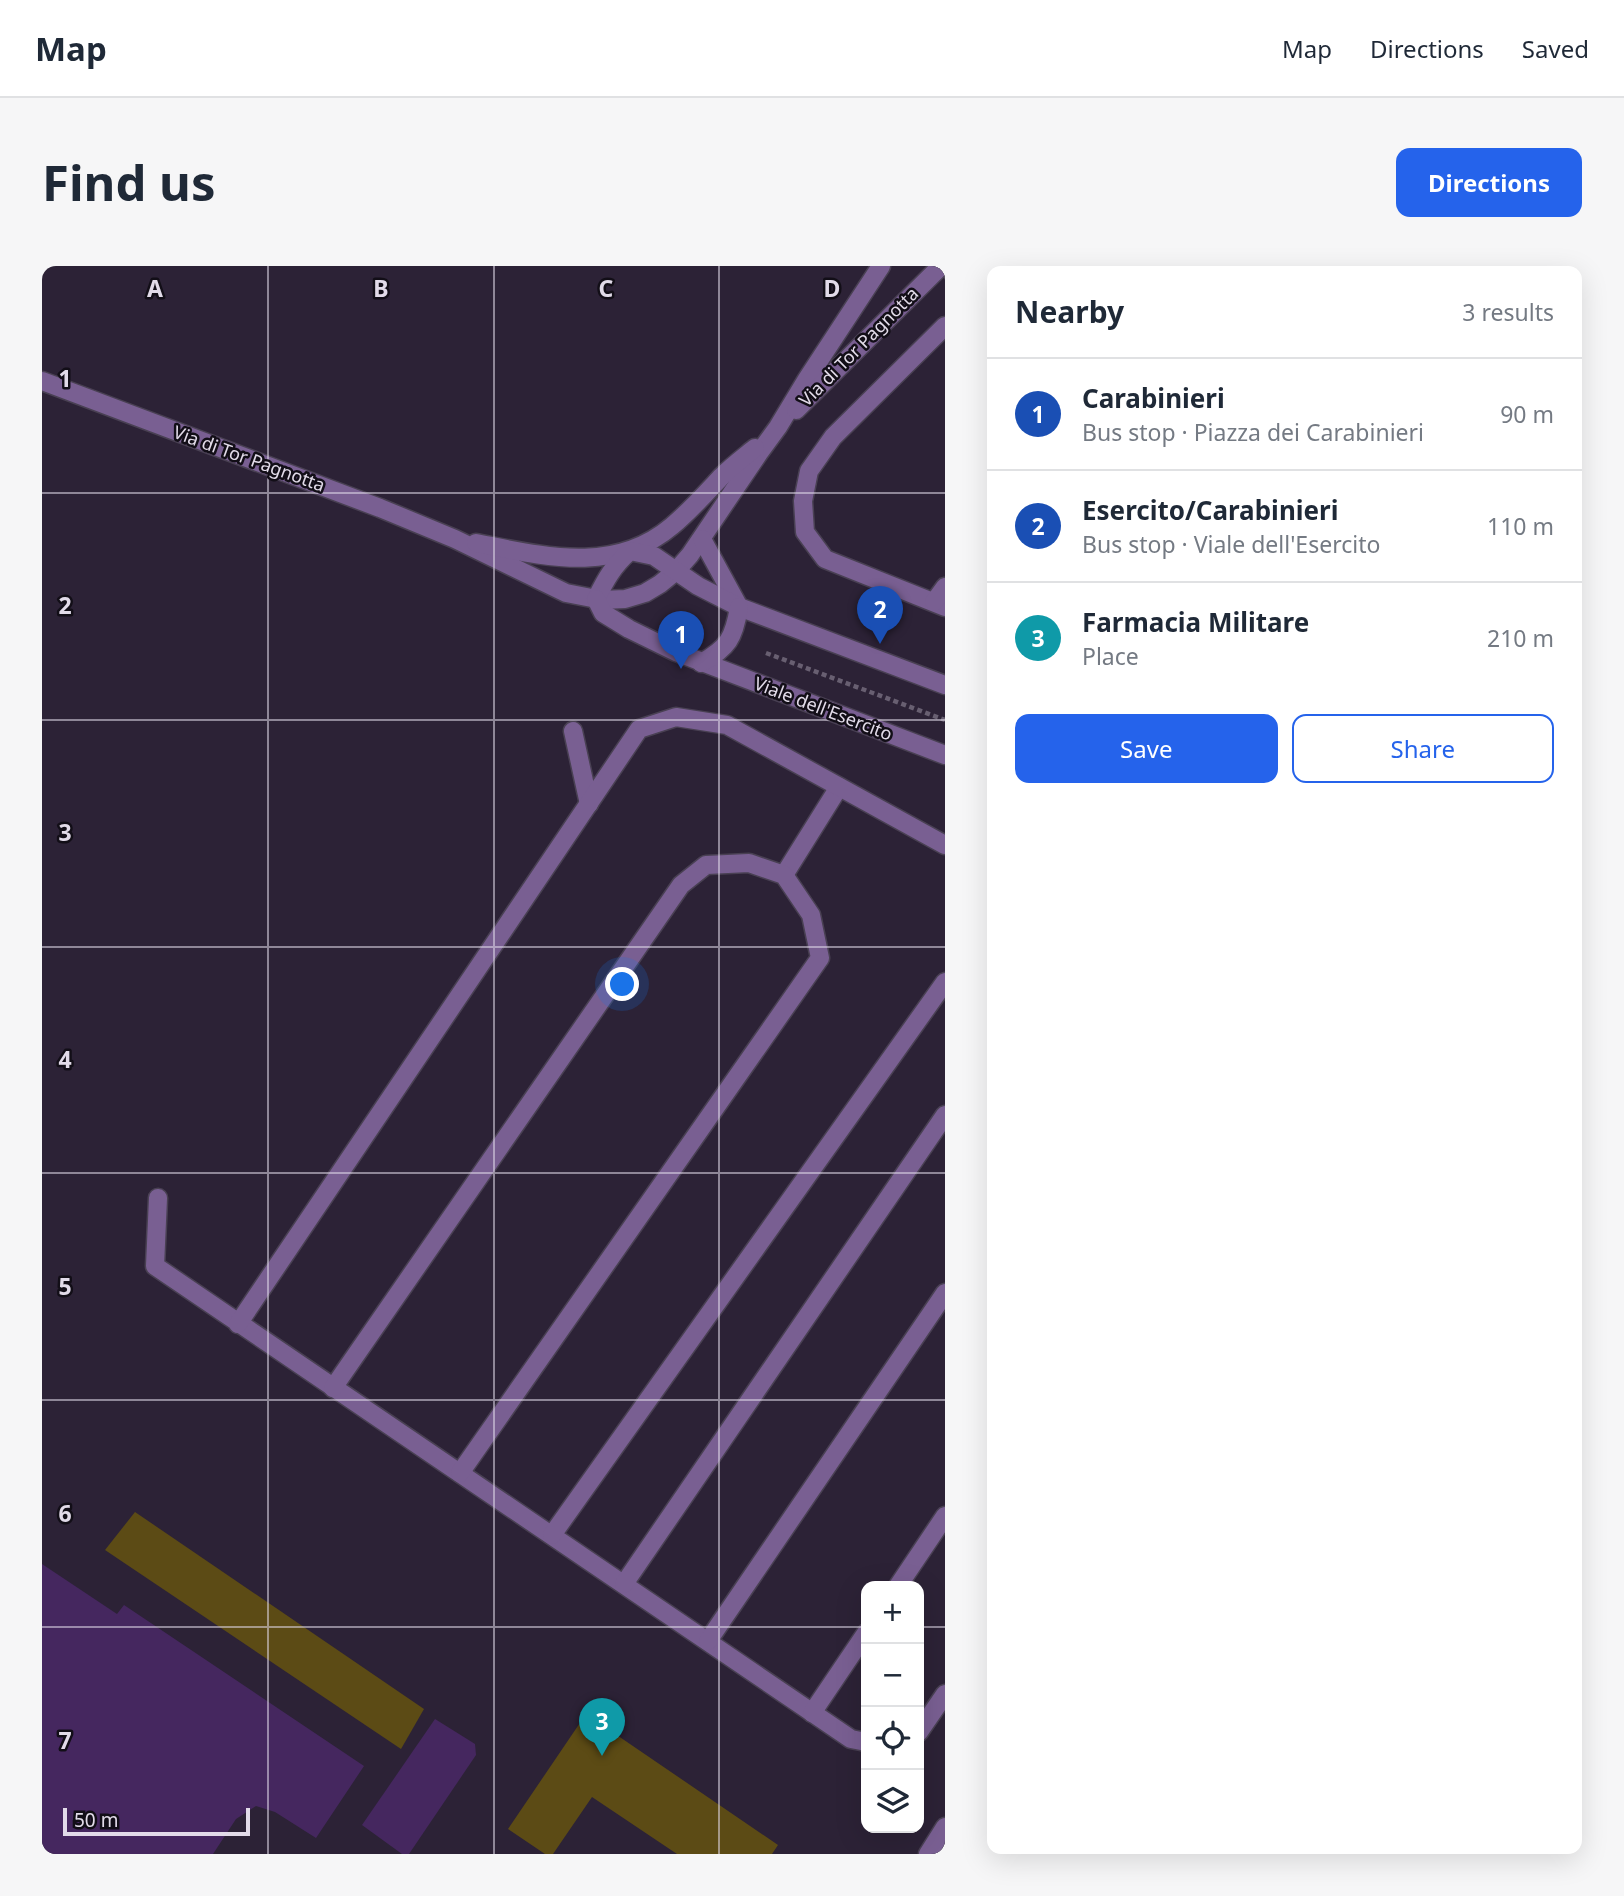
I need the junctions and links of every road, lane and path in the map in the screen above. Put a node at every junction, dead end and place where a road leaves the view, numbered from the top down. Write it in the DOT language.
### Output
graph roads {
  1 [pos="881,266"];
  2 [pos="940,266"];
  3 [pos="945,326"];
  4 [pos="42,381"];
  5 [pos="778,427"];
  6 [pos="456,539"];
  7 [pos="702,539"];
  8 [pos="630,551"];
  9 [pos="676,571"];
  10 [pos="945,587"];
  11 [pos="596,599"];
  12 [pos="939,604"];
  13 [pos="738,607"];
  14 [pos="766,653"];
  15 [pos="701,663"];
  16 [pos="945,685"];
  17 [pos="945,720"];
  18 [pos="573,731"];
  19 [pos="945,755"];
  20 [pos="839,787"];
  21 [pos="589,804"];
  22 [pos="945,845"];
  23 [pos="784,875"];
  24 [pos="944,987"];
  25 [pos="945,1115"];
  26 [pos="158,1198"];
  27 [pos="945,1293"];
  28 [pos="238,1324"];
  29 [pos="334,1388"];
  30 [pos="460,1473"];
  31 [pos="945,1516"];
  32 [pos="552,1535"];
  33 [pos="901,1581"];
  34 [pos="624,1584"];
  35 [pos="861,1640"];
  36 [pos="708,1641"];
  37 [pos="945,1694"];
  38 [pos="812,1713"];
  39 [pos="924,1724"];
  40 [pos="861,1741"];
  41 [pos="945,1827"];
  42 [pos="928,1854"];
  1 -- 5 [label="street"];
  2 -- 5 [label="street, Via di Tor Pagnotta"];
  3 -- 12 [label="street"];
  4 -- 6 [label="street, Via di Tor Pagnotta"];
  5 -- 7 [label="street, Via di Tor Pagnotta"];
  5 -- 8 [label="street, Via di Tor Pagnotta"];
  6 -- 8 [label="street, Via di Tor Pagnotta"];
  6 -- 11 [label="street, Via di Tor Pagnotta"];
  7 -- 9 [label="street, Via di Tor Pagnotta"];
  7 -- 13 [label="street"];
  8 -- 9 [label="street"];
  8 -- 11 [label="street"];
  9 -- 11 [label="street, Via di Tor Pagnotta"];
  9 -- 13 [label="street"];
  10 -- 12 [label="street"];
  11 -- 15 [label="street, Viale dell'Esercito"];
  13 -- 15 [label="street"];
  13 -- 16 [label="street"];
  14 -- 17 [label="path, Viale dell'Esercito"];
  15 -- 19 [label="street, Viale dell'Esercito"];
  18 -- 21 [label="street"];
  20 -- 21 [label="street"];
  20 -- 22 [label="street"];
  20 -- 23 [label="street"];
  21 -- 28 [label="street"];
  23 -- 29 [label="street"];
  23 -- 30 [label="street"];
  24 -- 32 [label="street"];
  25 -- 34 [label="street"];
  26 -- 28 [label="street"];
  27 -- 36 [label="street"];
  28 -- 29 [label="street"];
  29 -- 30 [label="street"];
  30 -- 32 [label="street"];
  31 -- 33 [label="street"];
  32 -- 34 [label="street"];
  34 -- 36 [label="street"];
  35 -- 38 [label="street"];
  36 -- 38 [label="street"];
  37 -- 39 [label="street"];
  38 -- 40 [label="street"];
  41 -- 42 [label="street"];
}
